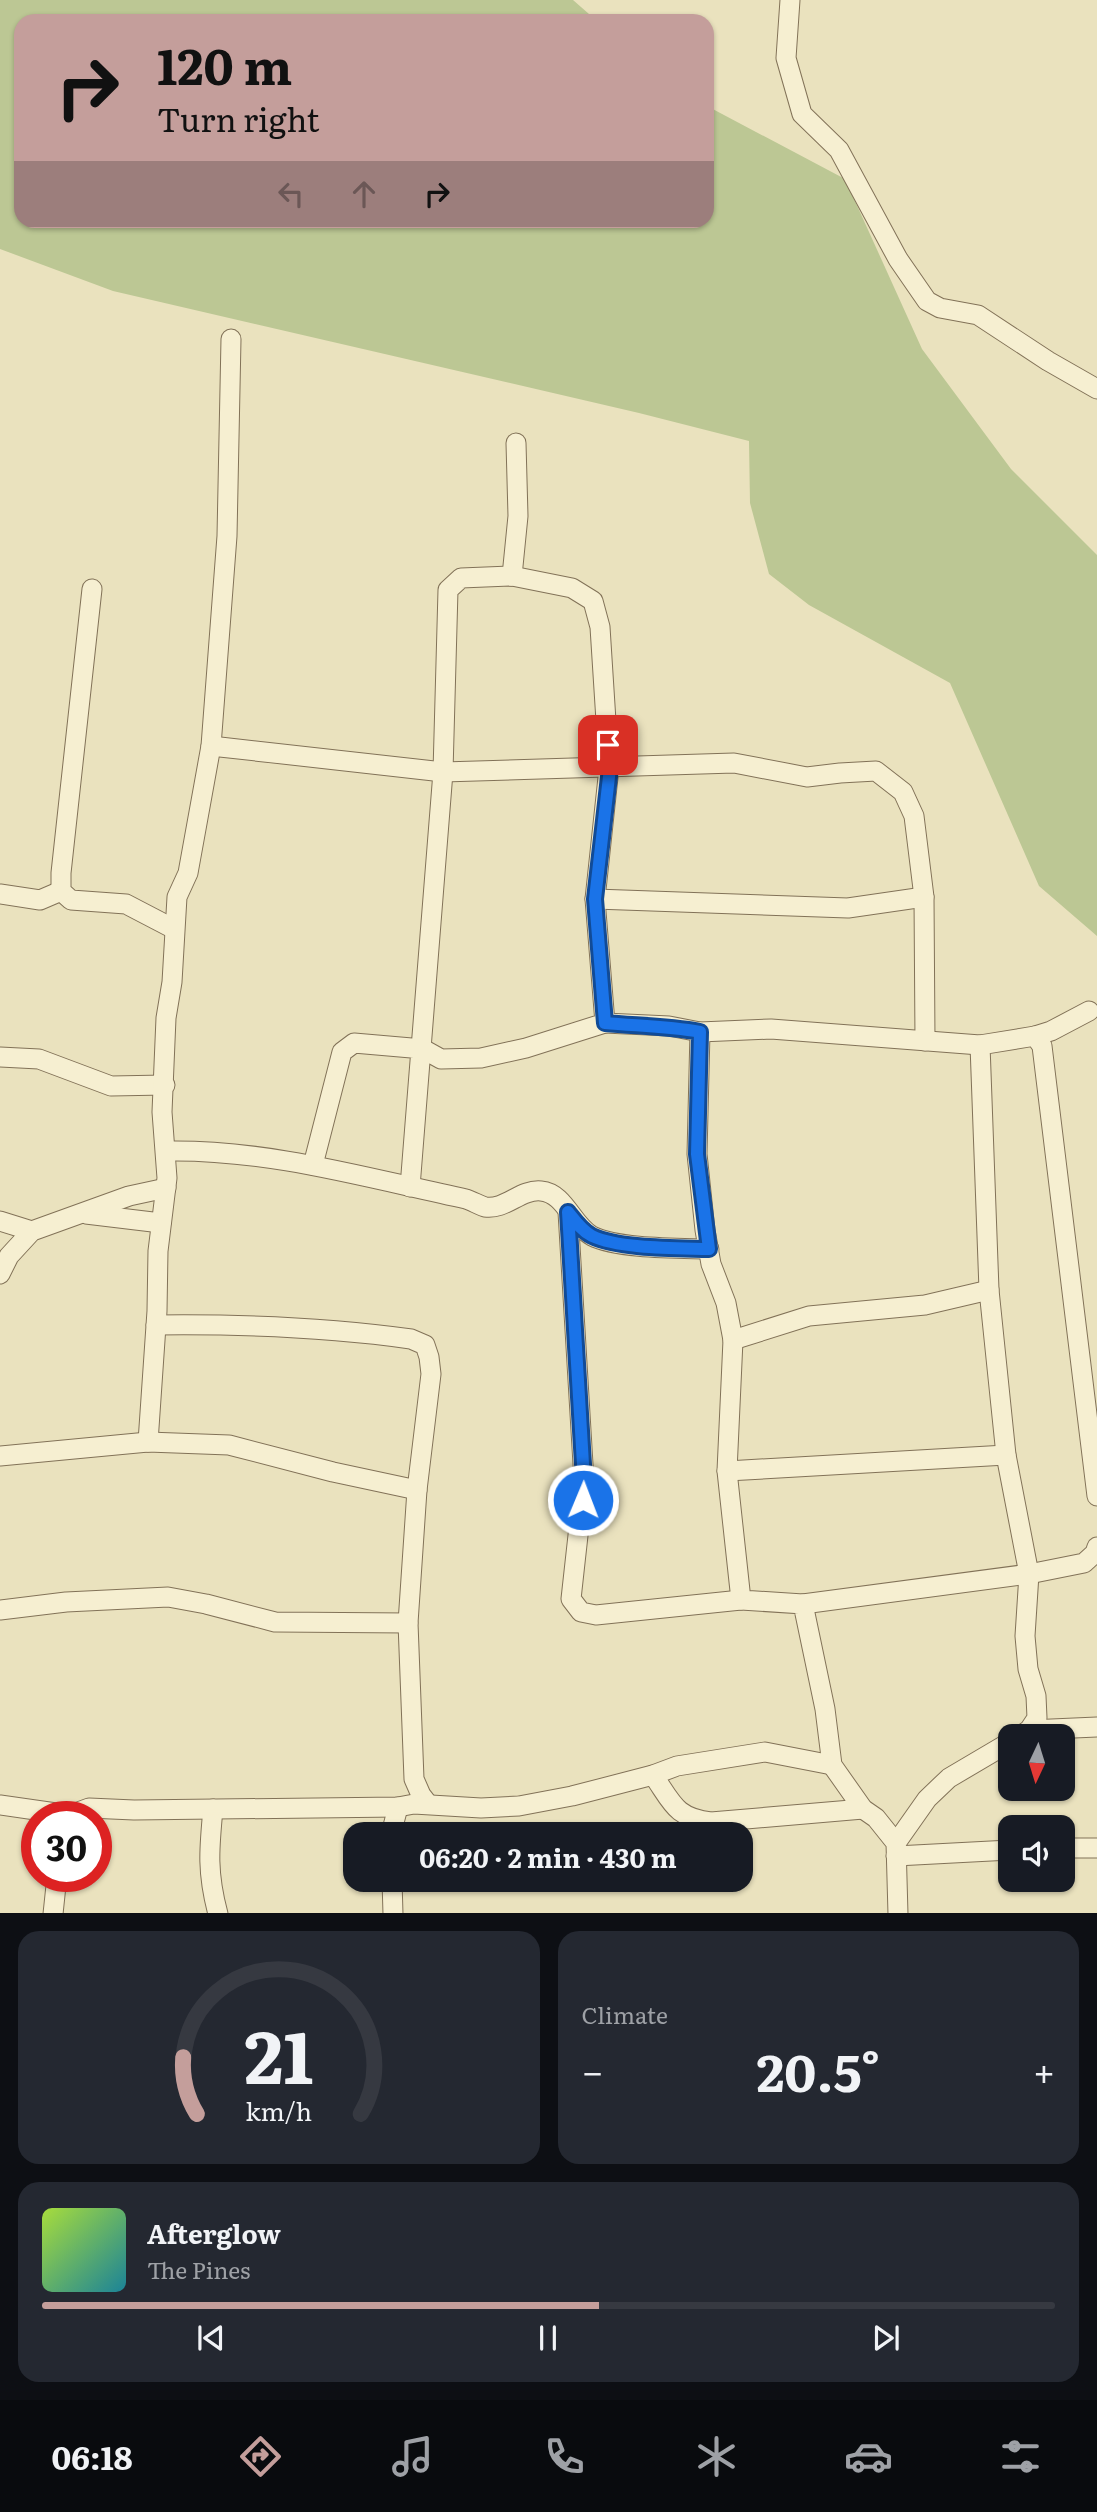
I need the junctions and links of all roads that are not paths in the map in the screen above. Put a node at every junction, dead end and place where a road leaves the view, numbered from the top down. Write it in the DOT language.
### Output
graph roads {
  1 [pos="790,0"];
  2 [pos="231,338"];
  3 [pos="1097,389"];
  4 [pos="516,443"];
  5 [pos="512,576"];
  6 [pos="92,589"];
  7 [pos="211,746"];
  8 [pos="610,768"];
  9 [pos="443,772"];
  10 [pos="61,891"];
  11 [pos="0,894"];
  12 [pos="925,897"];
  13 [pos="595,899"];
  14 [pos="174,929"];
  15 [pos="1089,1011"];
  16 [pos="605,1023"];
  17 [pos="700,1032"];
  18 [pos="1035,1037"];
  19 [pos="925,1041"];
  20 [pos="980,1045"];
  21 [pos="423,1049"];
  22 [pos="0,1056"];
  23 [pos="165,1086"];
  24 [pos="166,1151"];
  25 [pos="313,1166"];
  26 [pos="410,1187"];
  27 [pos="166,1188"];
  28 [pos="568,1212"];
  29 [pos="81,1213"];
  30 [pos="0,1221"];
  31 [pos="161,1223"];
  32 [pos="32,1231"];
  33 [pos="709,1249"];
  34 [pos="0,1274"];
  35 [pos="989,1290"];
  36 [pos="156,1325"];
  37 [pos="733,1340"];
  38 [pos="148,1442"];
  39 [pos="1006,1455"];
  40 [pos="0,1456"];
  41 [pos="727,1471"];
  42 [pos="416,1490"];
  43 [pos="1097,1496"];
  44 [pos="1097,1547"];
  45 [pos="1029,1574"];
  46 [pos="741,1600"];
  47 [pos="803,1604"];
  48 [pos="0,1610"];
  49 [pos="408,1623"];
  50 [pos="1032,1724"];
  51 [pos="1097,1727"];
  52 [pos="1075,1729"];
  53 [pos="998,1749"];
  54 [pos="832,1765"];
  55 [pos="653,1775"];
  56 [pos="428,1804"];
  57 [pos="0,1805"];
  58 [pos="398,1807"];
  59 [pos="21,1808"];
  60 [pos="112,1809"];
  61 [pos="213,1809"];
  62 [pos="863,1809"];
  63 [pos="394,1822"];
  64 [pos="1075,1848"];
  65 [pos="1097,1848"];
  66 [pos="896,1850"];
  67 [pos="998,1850"];
  68 [pos="55,1892"];
  69 [pos="392,1892"];
  70 [pos="52,1913"];
  71 [pos="218,1913"];
  72 [pos="393,1913"];
  73 [pos="898,1913"];
  1 -- 3 [label="street"];
  2 -- 7 [label="street"];
  4 -- 5 [label="street"];
  5 -- 8 [label="street"];
  5 -- 9 [label="street"];
  6 -- 10 [label="street"];
  7 -- 9 [label="street"];
  7 -- 14 [label="street"];
  8 -- 9 [label="street"];
  8 -- 12 [label="street"];
  8 -- 13 [label="street"];
  9 -- 21 [label="street"];
  10 -- 11 [label="street"];
  10 -- 14 [label="street"];
  12 -- 13 [label="street"];
  12 -- 19 [label="street"];
  13 -- 16 [label="street"];
  14 -- 23 [label="street"];
  15 -- 18 [label="street"];
  16 -- 17 [label="street"];
  16 -- 21 [label="street"];
  17 -- 19 [label="street"];
  17 -- 33 [label="street"];
  18 -- 20 [label="street"];
  18 -- 43 [label="street"];
  19 -- 20 [label="street"];
  20 -- 35 [label="street"];
  21 -- 25 [label="street"];
  21 -- 26 [label="street"];
  22 -- 23 [label="street"];
  23 -- 24 [label="street"];
  24 -- 25 [label="street"];
  24 -- 27 [label="street"];
  25 -- 26 [label="street"];
  26 -- 28 [label="street"];
  27 -- 29 [label="street"];
  27 -- 31 [label="street"];
  28 -- 33 [label="street"];
  28 -- 46 [label="street"];
  29 -- 31 [label="street"];
  29 -- 32 [label="street"];
  30 -- 32 [label="street"];
  31 -- 36 [label="street"];
  32 -- 34 [label="street"];
  33 -- 37 [label="street"];
  35 -- 37 [label="street"];
  35 -- 39 [label="street"];
  36 -- 38 [label="street"];
  36 -- 42 [label="street"];
  37 -- 41 [label="street"];
  38 -- 40 [label="street"];
  38 -- 42 [label="street"];
  39 -- 41 [label="street"];
  39 -- 45 [label="street"];
  41 -- 46 [label="street"];
  42 -- 49 [label="street"];
  44 -- 45 [label="street"];
  45 -- 47 [label="street"];
  45 -- 50 [label="street"];
  46 -- 47 [label="street"];
  47 -- 54 [label="street"];
  48 -- 49 [label="street"];
  49 -- 56 [label="street"];
  51 -- 52 [label="street"];
  53 -- 66 [label="street"];
  54 -- 55 [label="street"];
  54 -- 62 [label="street"];
  55 -- 56 [label="street"];
  55 -- 62 [label="street"];
  56 -- 58 [label="street"];
  57 -- 59 [label="street"];
  58 -- 61 [label="street"];
  58 -- 63 [label="street"];
  60 -- 61 [label="street"];
  61 -- 71 [label="street"];
  62 -- 66 [label="street"];
  64 -- 65 [label="street"];
  66 -- 67 [label="street"];
  66 -- 73 [label="street"];
  68 -- 70 [label="street"];
  69 -- 72 [label="street"];
}
